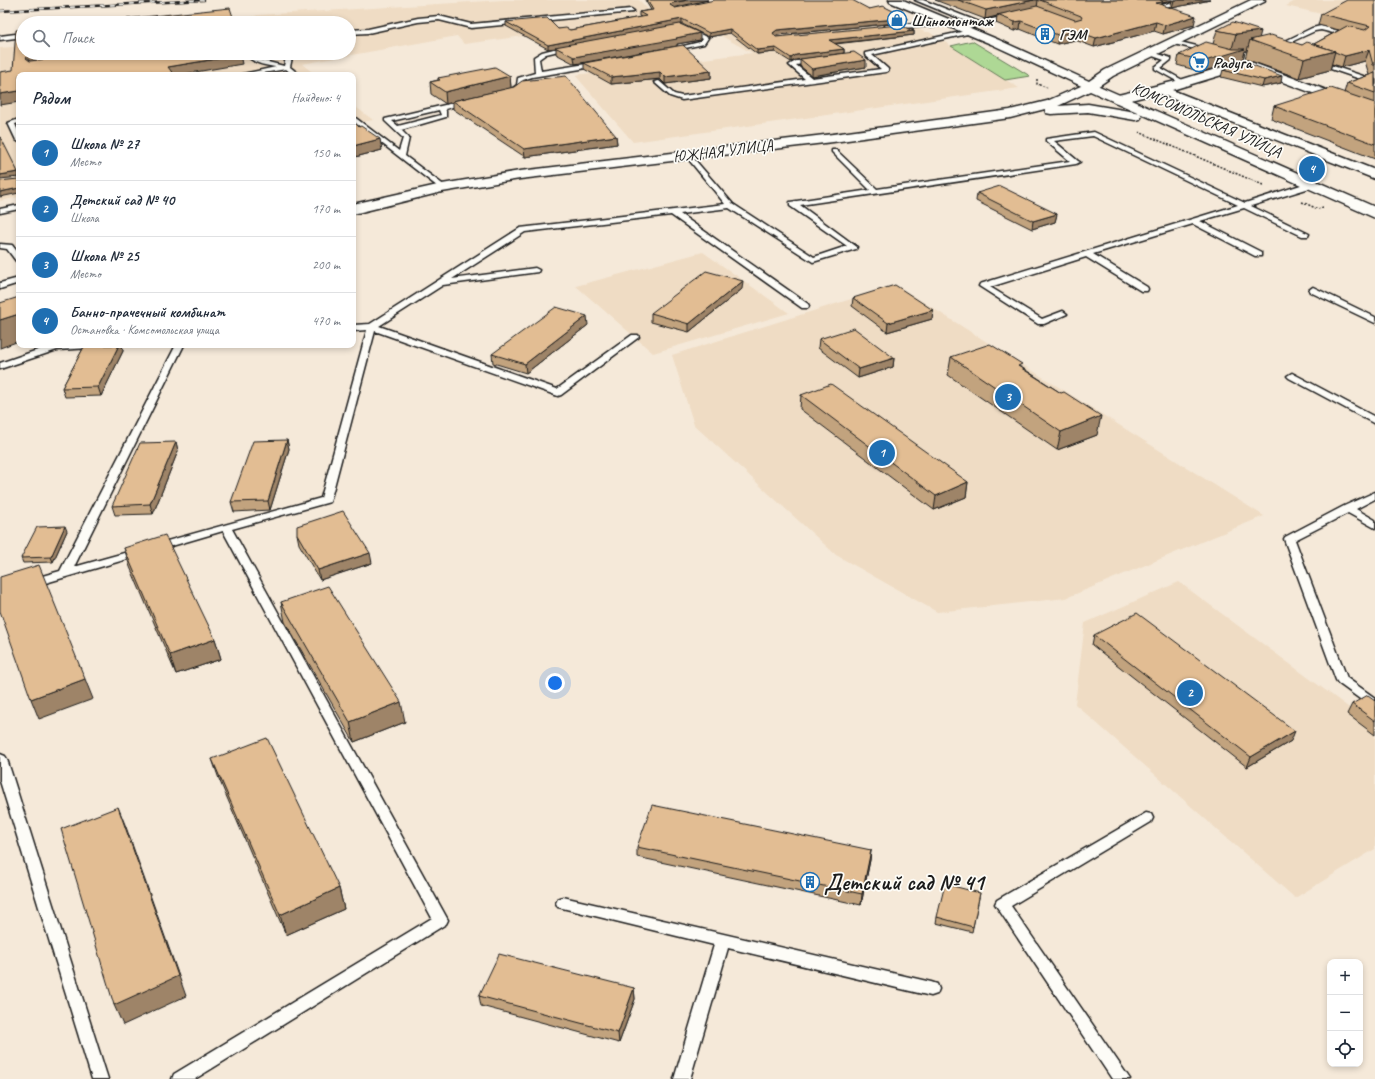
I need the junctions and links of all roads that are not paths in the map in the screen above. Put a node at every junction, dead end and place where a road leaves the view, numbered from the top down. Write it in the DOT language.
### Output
graph roads {
  1 [pos="894,0"];
  2 [pos="918,0"];
  3 [pos="1186,0"];
  4 [pos="1260,0"];
  5 [pos="631,11"];
  6 [pos="1176,13"];
  7 [pos="1014,16"];
  8 [pos="949,23"];
  9 [pos="681,27"];
  10 [pos="876,28"];
  11 [pos="970,28"];
  12 [pos="356,32"];
  13 [pos="16,36"];
  14 [pos="1355,36"];
  15 [pos="0,38"];
  16 [pos="1172,42"];
  17 [pos="575,46"];
  18 [pos="1281,50"];
  19 [pos="669,51"];
  20 [pos="1216,52"];
  21 [pos="1149,53"];
  22 [pos="867,54"];
  23 [pos="860,55"];
  24 [pos="257,60"];
  25 [pos="289,60"];
  26 [pos="817,60"];
  27 [pos="1309,60"];
  28 [pos="609,62"];
  29 [pos="287,68"];
  30 [pos="261,72"];
  31 [pos="293,72"];
  32 [pos="538,72"];
  33 [pos="1375,77"];
  34 [pos="1366,79"];
  35 [pos="810,80"];
  36 [pos="657,82"];
  37 [pos="1375,82"];
  38 [pos="1184,83"];
  39 [pos="1090,86"];
  40 [pos="1159,89"];
  41 [pos="505,94"];
  42 [pos="1119,99"];
  43 [pos="476,100"];
  44 [pos="440,108"];
  45 [pos="1375,112"];
  46 [pos="1010,114"];
  47 [pos="356,120"];
  48 [pos="16,122"];
  49 [pos="1179,127"];
  50 [pos="396,128"];
  51 [pos="16,134"];
  52 [pos="834,151"];
  53 [pos="687,154"];
  54 [pos="402,155"];
  55 [pos="1375,175"];
  56 [pos="1310,185"];
  57 [pos="442,188"];
  58 [pos="876,192"];
  59 [pos="1245,205"];
  60 [pos="730,206"];
  61 [pos="16,208"];
  62 [pos="356,208"];
  63 [pos="0,212"];
  64 [pos="672,212"];
  65 [pos="1375,213"];
  66 [pos="1194,221"];
  67 [pos="1304,234"];
  68 [pos="0,246"];
  69 [pos="1087,254"];
  70 [pos="1258,254"];
  71 [pos="16,255"];
  72 [pos="535,270"];
  73 [pos="16,281"];
  74 [pos="440,283"];
  75 [pos="0,286"];
  76 [pos="1144,289"];
  77 [pos="1313,290"];
  78 [pos="805,306"];
  79 [pos="1063,314"];
  80 [pos="1375,320"];
  81 [pos="372,327"];
  82 [pos="356,328"];
  83 [pos="635,337"];
  84 [pos="52,348"];
  85 [pos="178,348"];
  86 [pos="0,366"];
  87 [pos="1292,376"];
  88 [pos="1375,420"];
  89 [pos="1375,495"];
  90 [pos="1348,508"];
  91 [pos="1375,525"];
  92 [pos="226,527"];
  93 [pos="65,573"];
  94 [pos="22,586"];
  95 [pos="1375,704"];
  96 [pos="0,759"];
  97 [pos="1146,818"];
  98 [pos="563,903"];
  99 [pos="723,940"];
  100 [pos="931,988"];
  101 [pos="100,1079"];
  102 [pos="180,1079"];
  103 [pos="682,1079"];
  104 [pos="1122,1079"];
  1 -- 8 [label="street, КОМСОМОЛЬСКАЯ УЛИЦА"];
  2 -- 11 [label="lane"];
  3 -- 6 [label="lane"];
  4 -- 16 [label="street, ЮЖНАЯ УЛИЦА"];
  5 -- 12 [label="lane"];
  7 -- 11 [label="lane"];
  8 -- 10 [label="lane"];
  8 -- 11 [label="street, КОМСОМОЛЬСКАЯ УЛИЦА"];
  9 -- 19 [label="lane"];
  11 -- 22 [label="lane"];
  11 -- 39 [label="street, КОМСОМОЛЬСКАЯ УЛИЦА"];
  13 -- 15 [label="lane"];
  14 -- 18 [label="lane"];
  16 -- 20 [label="lane"];
  16 -- 21 [label="street, ЮЖНАЯ УЛИЦА"];
  17 -- 32 [label="lane"];
  21 -- 38 [label="lane"];
  21 -- 39 [label="street, ЮЖНАЯ УЛИЦА"];
  22 -- 23 [label="lane"];
  22 -- 35 [label="lane"];
  24 -- 29 [label="lane"];
  25 -- 29 [label="lane"];
  26 -- 35 [label="lane"];
  27 -- 34 [label="lane"];
  28 -- 32 [label="lane"];
  29 -- 30 [label="lane"];
  29 -- 31 [label="lane"];
  32 -- 41 [label="lane"];
  33 -- 34 [label="lane"];
  34 -- 37 [label="lane"];
  35 -- 36 [label="lane"];
  38 -- 40 [label="street"];
  38 -- 45 [label="street"];
  39 -- 42 [label="street, КОМСОМОЛЬСКАЯ УЛИЦА"];
  39 -- 46 [label="street, ЮЖНАЯ УЛИЦА"];
  40 -- 42 [label="street"];
  40 -- 55 [label="street"];
  42 -- 49 [label="street, КОМСОМОЛЬСКАЯ УЛИЦА"];
  43 -- 44 [label="lane"];
  44 -- 50 [label="lane"];
  44 -- 50 [label="lane"];
  46 -- 49 [label="street"];
  46 -- 53 [label="street, ЮЖНАЯ УЛИЦА"];
  47 -- 54 [label="lane"];
  48 -- 51 [label="lane"];
  49 -- 56 [label="street, КОМСОМОЛЬСКАЯ УЛИЦА"];
  50 -- 54 [label="lane"];
  52 -- 58 [label="lane"];
  53 -- 57 [label="street, ЮЖНАЯ УЛИЦА"];
  53 -- 60 [label="lane"];
  54 -- 57 [label="lane"];
  56 -- 59 [label="lane"];
  56 -- 65 [label="street, КОМСОМОЛЬСКАЯ УЛИЦА"];
  57 -- 62 [label="street, ЮЖНАЯ УЛИЦА"];
  58 -- 59 [label="lane"];
  58 -- 60 [label="lane"];
  59 -- 66 [label="lane"];
  59 -- 67 [label="lane"];
  60 -- 64 [label="lane"];
  61 -- 63 [label="lane"];
  64 -- 74 [label="lane"];
  64 -- 78 [label="lane"];
  66 -- 69 [label="lane"];
  66 -- 70 [label="lane"];
  68 -- 71 [label="lane"];
  69 -- 76 [label="lane"];
  69 -- 79 [label="lane"];
  72 -- 74 [label="lane"];
  73 -- 75 [label="lane"];
  74 -- 81 [label="lane"];
  77 -- 80 [label="lane"];
  81 -- 82 [label="lane"];
  81 -- 83 [label="lane"];
  81 -- 92 [label="lane"];
  84 -- 86 [label="lane"];
  85 -- 93 [label="lane"];
  87 -- 88 [label="lane"];
  89 -- 90 [label="lane"];
  90 -- 91 [label="lane"];
  90 -- 95 [label="lane"];
  92 -- 93 [label="lane"];
  92 -- 102 [label="lane"];
  93 -- 94 [label="lane"];
  96 -- 101 [label="lane"];
  97 -- 104 [label="lane"];
  98 -- 99 [label="lane"];
  99 -- 100 [label="lane"];
  99 -- 103 [label="lane"];
}
